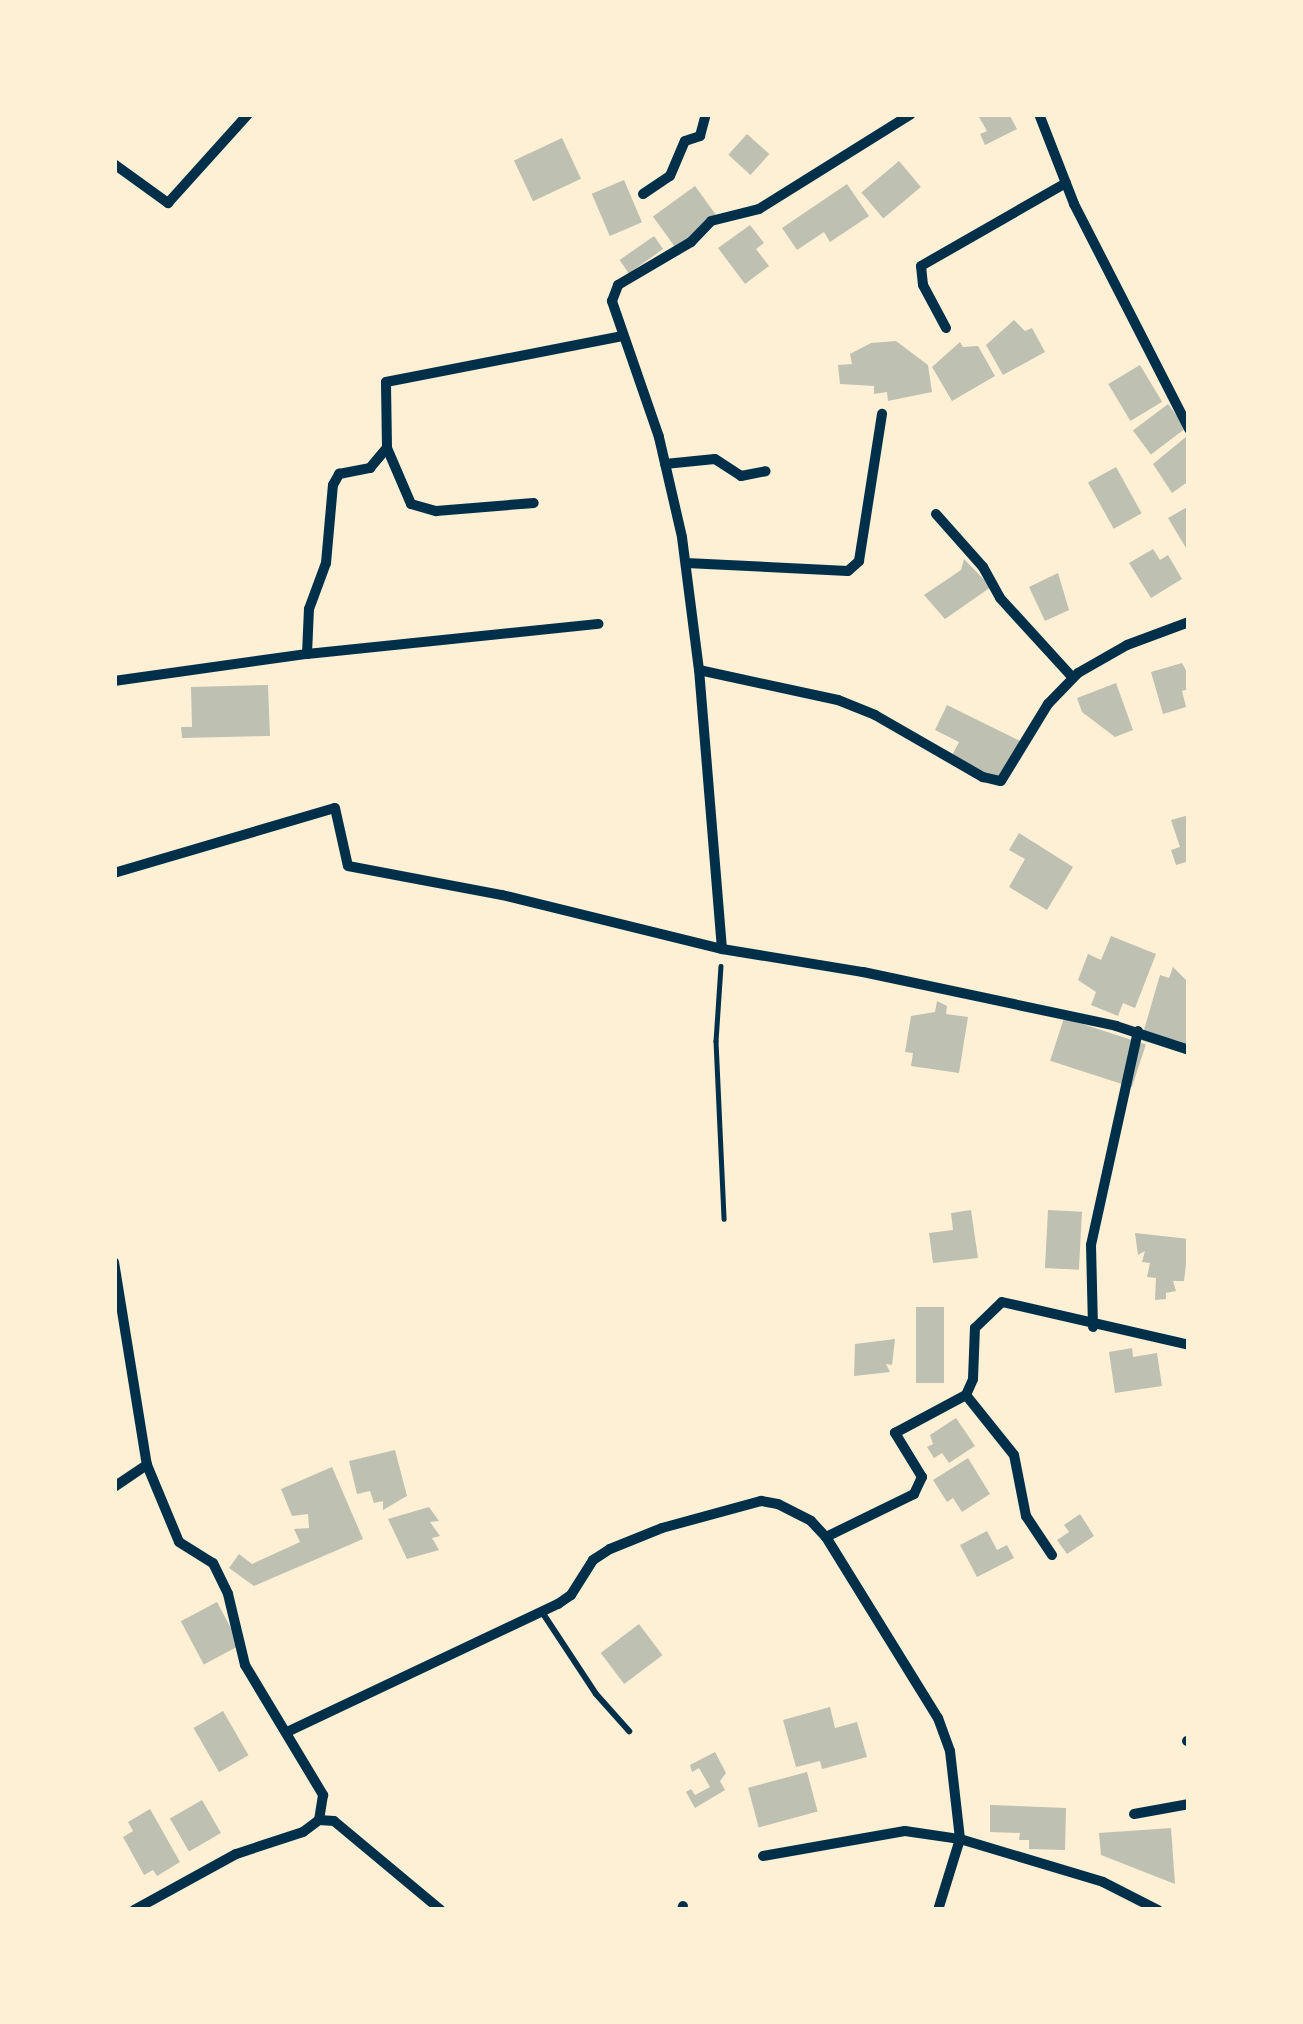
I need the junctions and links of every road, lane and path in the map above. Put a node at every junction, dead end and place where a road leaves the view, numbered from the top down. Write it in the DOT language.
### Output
graph roads {
  1 [pos="248,114"];
  2 [pos="706,114"];
  3 [pos="910,114"];
  4 [pos="1039,114"];
  5 [pos="114,164"];
  6 [pos="1066,183"];
  7 [pos="643,194"];
  8 [pos="946,328"];
  9 [pos="623,336"];
  10 [pos="882,414"];
  11 [pos="1189,429"];
  12 [pos="387,448"];
  13 [pos="665,464"];
  14 [pos="766,471"];
  15 [pos="535,503"];
  16 [pos="936,514"];
  17 [pos="686,563"];
  18 [pos="1189,622"];
  19 [pos="598,624"];
  20 [pos="307,654"];
  21 [pos="699,670"];
  22 [pos="1073,678"];
  23 [pos="114,681"];
  24 [pos="114,873"];
  25 [pos="722,949"];
  26 [pos="1138,1031"];
  27 [pos="1189,1051"];
  28 [pos="724,1219"];
  29 [pos="114,1262"];
  30 [pos="1093,1327"];
  31 [pos="1189,1346"];
  32 [pos="966,1396"];
  33 [pos="147,1466"];
  34 [pos="114,1487"];
  35 [pos="826,1537"];
  36 [pos="1052,1555"];
  37 [pos="542,1612"];
  38 [pos="628,1731"];
  39 [pos="287,1732"];
  40 [pos="1189,1804"];
  41 [pos="1134,1814"];
  42 [pos="319,1820"];
  43 [pos="960,1839"];
  44 [pos="763,1856"];
  45 [pos="134,1910"];
  46 [pos="441,1910"];
  47 [pos="938,1910"];
  48 [pos="1158,1910"];
  1 -- 5 [label="street"];
  2 -- 7 [label="street"];
  3 -- 9 [label="street"];
  4 -- 6 [label="street"];
  6 -- 8 [label="street"];
  6 -- 11 [label="street"];
  9 -- 12 [label="street"];
  9 -- 13 [label="street"];
  10 -- 17 [label="street"];
  12 -- 15 [label="street"];
  12 -- 20 [label="street"];
  13 -- 14 [label="street"];
  13 -- 17 [label="street"];
  16 -- 22 [label="street"];
  17 -- 21 [label="street"];
  18 -- 22 [label="street"];
  19 -- 20 [label="street"];
  20 -- 23 [label="street"];
  21 -- 22 [label="street"];
  21 -- 25 [label="street"];
  24 -- 25 [label="street"];
  25 -- 26 [label="street"];
  25 -- 28 [label="path"];
  26 -- 27 [label="street"];
  26 -- 30 [label="street"];
  29 -- 33 [label="street"];
  30 -- 31 [label="street"];
  30 -- 32 [label="street"];
  32 -- 35 [label="street"];
  32 -- 36 [label="street"];
  33 -- 34 [label="street"];
  33 -- 39 [label="street"];
  35 -- 37 [label="street"];
  35 -- 43 [label="street"];
  37 -- 38 [label="lane"];
  37 -- 39 [label="street"];
  39 -- 42 [label="street"];
  40 -- 41 [label="street"];
  42 -- 45 [label="street"];
  42 -- 46 [label="street"];
  43 -- 44 [label="street"];
  43 -- 47 [label="street"];
  43 -- 48 [label="street"];
}
